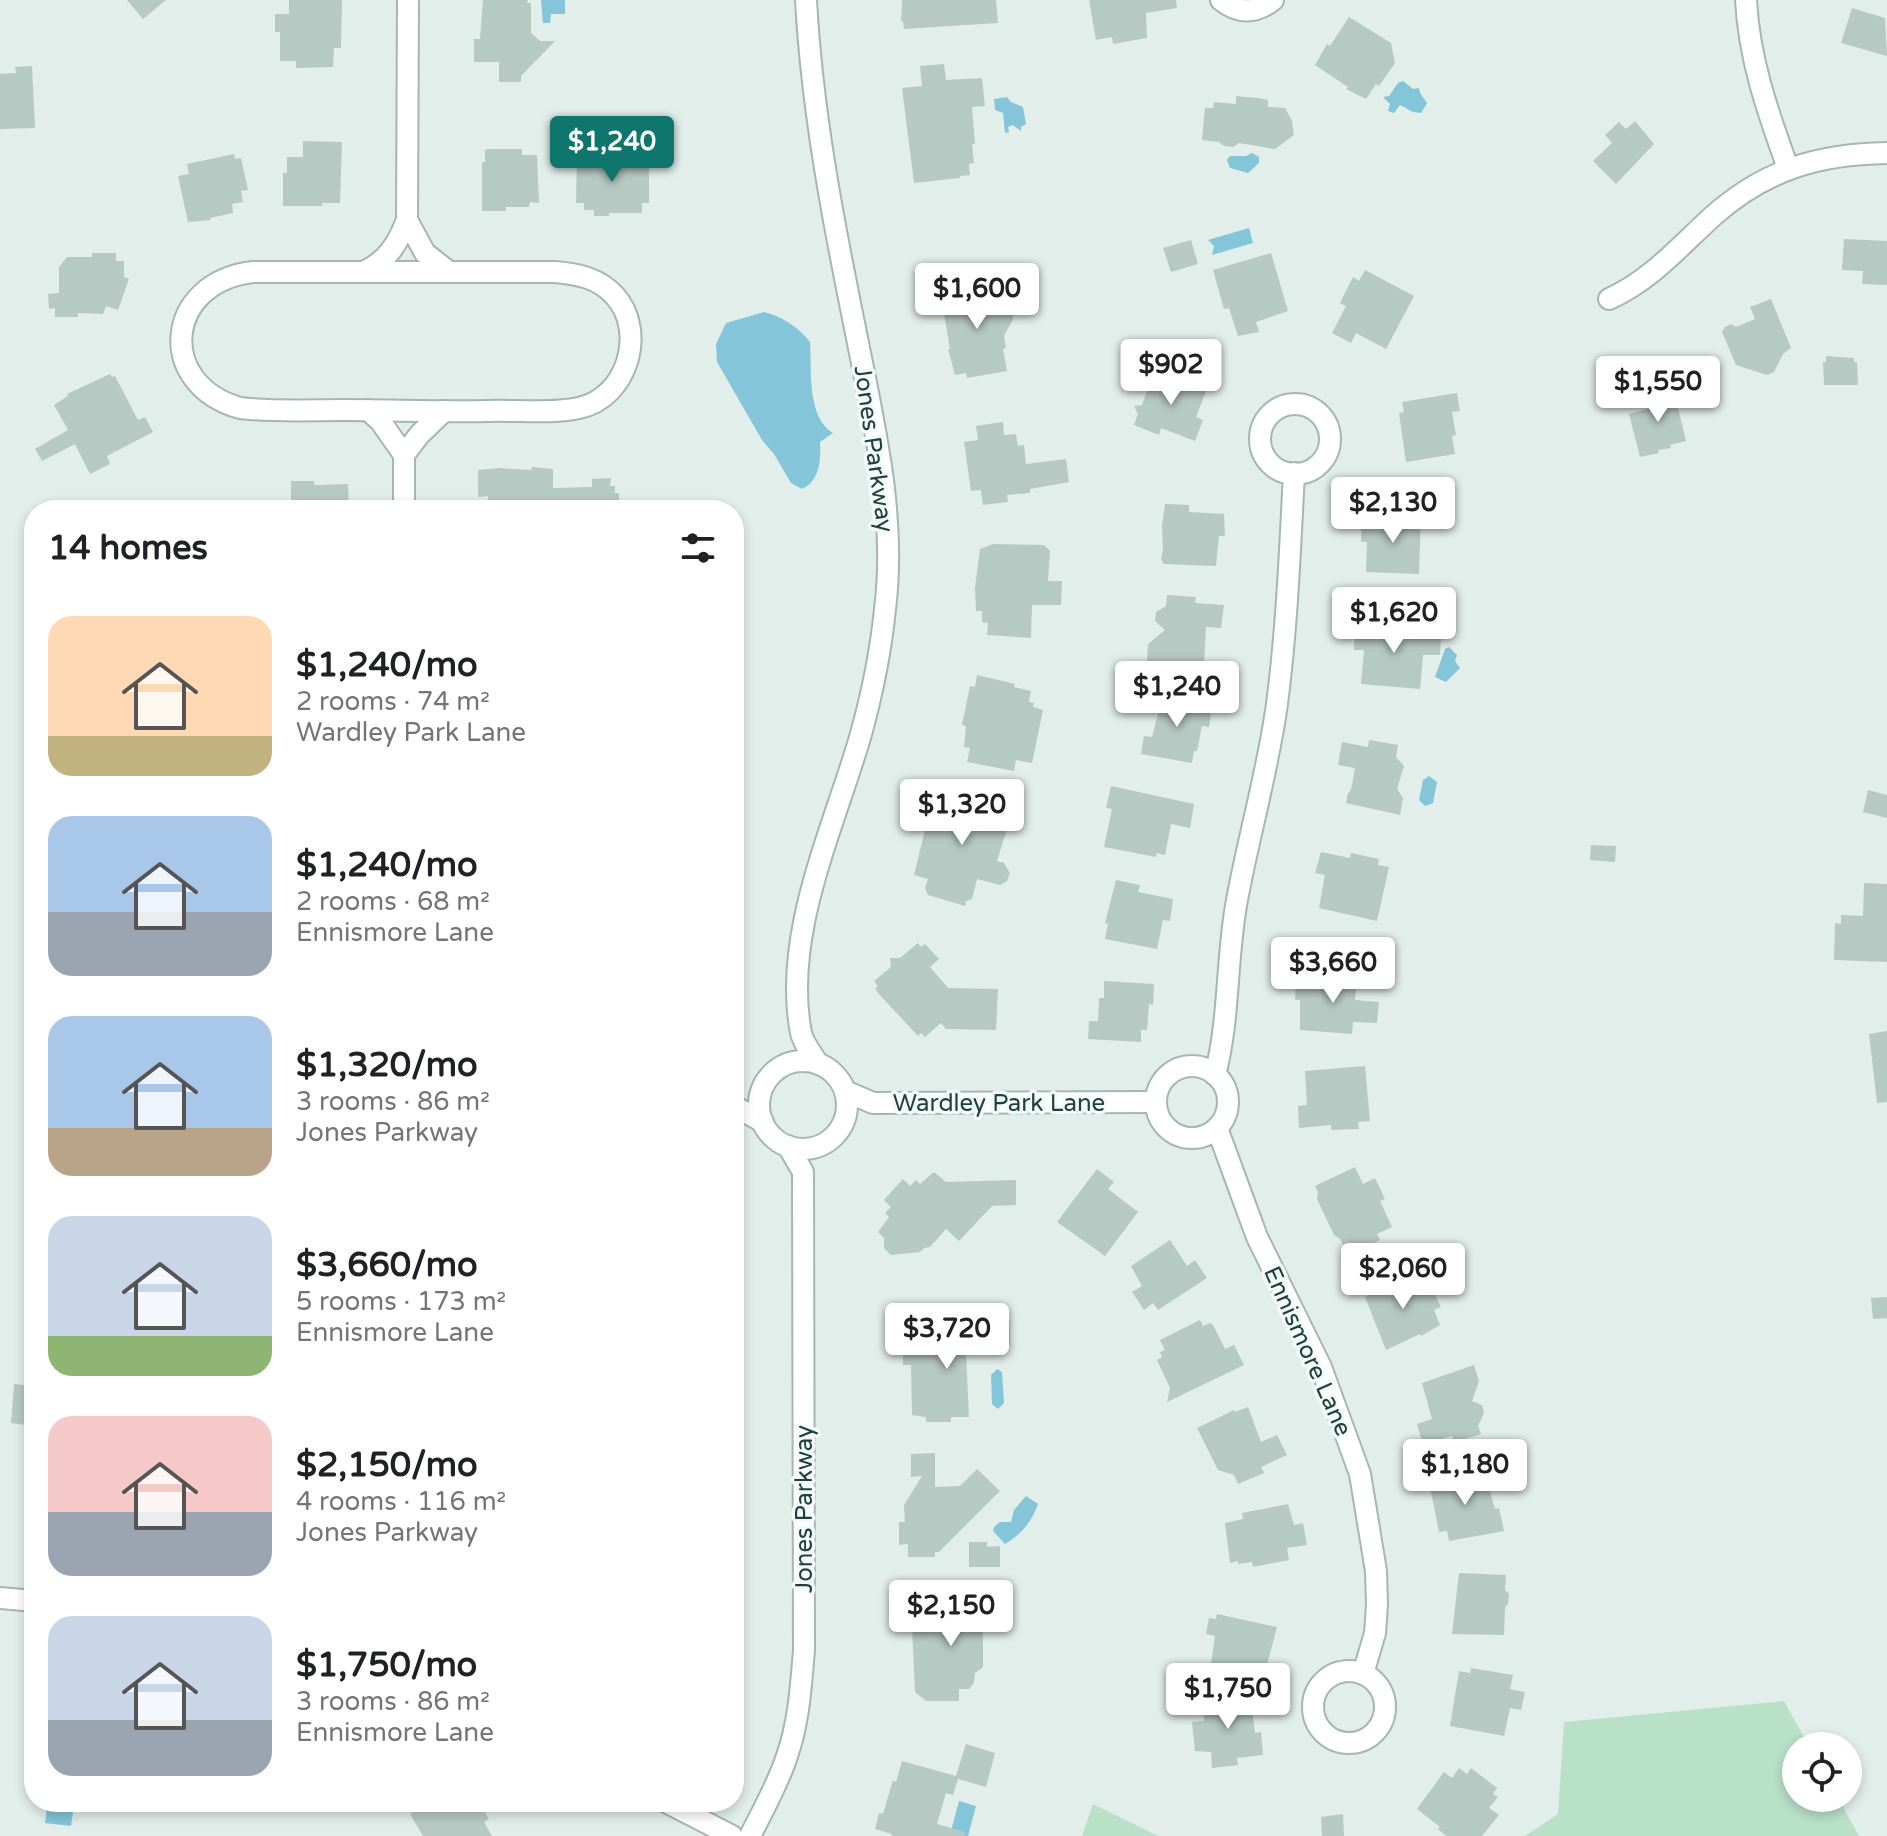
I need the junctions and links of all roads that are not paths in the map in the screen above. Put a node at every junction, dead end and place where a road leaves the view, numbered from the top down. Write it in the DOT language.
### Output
graph roads {
  1 [pos="408,0"];
  2 [pos="806,0"];
  3 [pos="1221,0"];
  4 [pos="1273,0"];
  5 [pos="1746,0"];
  6 [pos="1887,153"];
  7 [pos="1788,168"];
  8 [pos="407,220"];
  9 [pos="363,272"];
  10 [pos="449,272"];
  11 [pos="1609,299"];
  12 [pos="368,410"];
  13 [pos="444,411"];
  14 [pos="404,455"];
  15 [pos="1294,473"];
  16 [pos="404,500"];
  17 [pos="801,1035"];
  18 [pos="789,1064"];
  19 [pos="818,1064"];
  20 [pos="1215,1075"];
  21 [pos="762,1088"];
  22 [pos="845,1091"];
  23 [pos="744,1099"];
  24 [pos="1156,1102"];
  25 [pos="873,1103"];
  26 [pos="744,1111"];
  27 [pos="844,1119"];
  28 [pos="763,1122"];
  29 [pos="1217,1128"];
  30 [pos="822,1144"];
  31 [pos="788,1146"];
  32 [pos="803,1172"];
  33 [pos="0,1598"];
  34 [pos="24,1600"];
  35 [pos="1363,1674"];
  36 [pos="685,1812"];
  37 [pos="732,1836"];
  38 [pos="750,1836"];
  1 -- 8 [label="street"];
  2 -- 17 [label="street, Jones Parkway"];
  3 -- 4 [label="street"];
  5 -- 7 [label="street"];
  6 -- 7 [label="street"];
  7 -- 11 [label="street"];
  8 -- 9 [label="street"];
  8 -- 10 [label="street"];
  9 -- 10 [label="street"];
  9 -- 12 [label="street"];
  10 -- 13 [label="street"];
  12 -- 13 [label="street"];
  12 -- 14 [label="street"];
  13 -- 14 [label="street"];
  14 -- 16 [label="street"];
  15 -- 20 [label="street"];
  17 -- 18 [label="street, Jones Parkway"];
  17 -- 19 [label="street, Jones Parkway"];
  18 -- 19 [label="street"];
  18 -- 21 [label="street"];
  19 -- 22 [label="street"];
  20 -- 24 [label="street"];
  20 -- 29 [label="street"];
  21 -- 23 [label="street"];
  21 -- 28 [label="street"];
  22 -- 25 [label="street, Wardley Park Lane"];
  22 -- 27 [label="street"];
  24 -- 25 [label="street, Wardley Park Lane"];
  24 -- 29 [label="street"];
  25 -- 27 [label="street"];
  26 -- 28 [label="street"];
  27 -- 30 [label="street"];
  28 -- 31 [label="street"];
  29 -- 35 [label="street, Ennismore Lane"];
  30 -- 31 [label="street"];
  30 -- 32 [label="street"];
  31 -- 32 [label="street, Jones Parkway"];
  32 -- 38 [label="street, Jones Parkway"];
  33 -- 34 [label="street"];
  36 -- 37 [label="street"];
}
